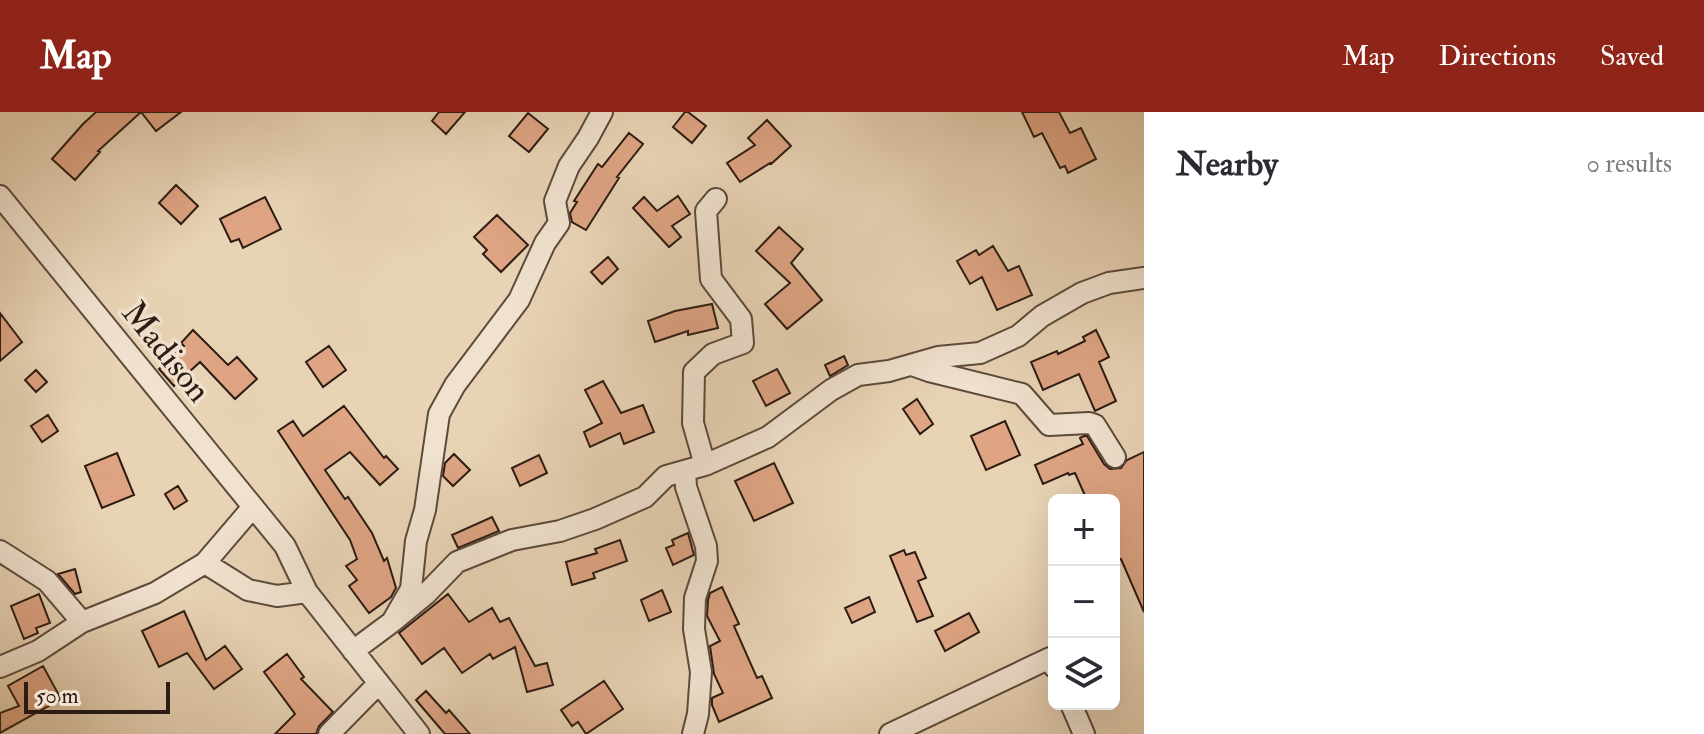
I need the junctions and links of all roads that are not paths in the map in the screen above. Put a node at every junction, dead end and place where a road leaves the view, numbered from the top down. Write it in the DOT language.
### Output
graph roads {
  1 [pos="602,112"];
  2 [pos="0,196"];
  3 [pos="716,199"];
  4 [pos="1144,278"];
  5 [pos="912,365"];
  6 [pos="1115,457"];
  7 [pos="695,468"];
  8 [pos="252,508"];
  9 [pos="0,551"];
  10 [pos="51,561"];
  11 [pos="205,563"];
  12 [pos="25,566"];
  13 [pos="307,592"];
  14 [pos="82,622"];
  15 [pos="392,622"];
  16 [pos="353,651"];
  17 [pos="1048,659"];
  18 [pos="0,667"];
  19 [pos="379,683"];
  20 [pos="1074,710"];
  21 [pos="329,734"];
  22 [pos="419,734"];
  23 [pos="693,734"];
  24 [pos="890,734"];
  25 [pos="1084,734"];
  1 -- 15 [label="street"];
  2 -- 8 [label="street, Madison"];
  3 -- 7 [label="street"];
  4 -- 5 [label="street"];
  5 -- 6 [label="street"];
  5 -- 7 [label="street"];
  7 -- 15 [label="street"];
  7 -- 23 [label="street"];
  8 -- 11 [label="street"];
  8 -- 13 [label="street, Madison"];
  9 -- 12 [label="street"];
  10 -- 12 [label="street"];
  11 -- 13 [label="street"];
  11 -- 14 [label="street"];
  12 -- 14 [label="street"];
  13 -- 16 [label="street, Madison"];
  14 -- 18 [label="street"];
  15 -- 16 [label="street"];
  16 -- 19 [label="street, Madison"];
  17 -- 24 [label="street"];
  19 -- 21 [label="street"];
  19 -- 22 [label="street, Madison"];
  20 -- 25 [label="street"];
}
